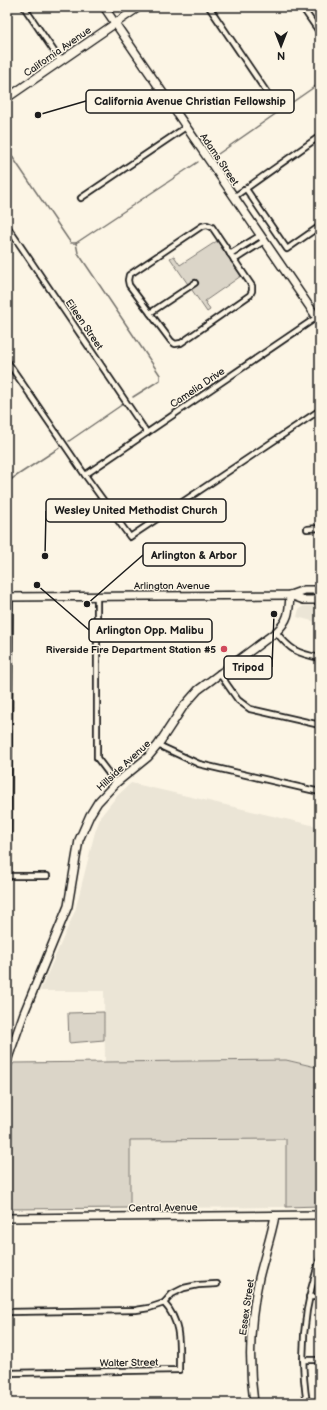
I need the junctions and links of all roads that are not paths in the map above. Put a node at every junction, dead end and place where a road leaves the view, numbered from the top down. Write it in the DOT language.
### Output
graph roads {
  1 [pos="24,7"];
  2 [pos="104,7"];
  3 [pos="139,7"];
  4 [pos="209,7"];
  5 [pos="302,7"];
  6 [pos="115,23"];
  7 [pos="320,33"];
  8 [pos="60,60"];
  9 [pos="7,97"];
  10 [pos="276,106"];
  11 [pos="186,127"];
  12 [pos="320,136"];
  13 [pos="246,189"];
  14 [pos="234,197"];
  15 [pos="81,198"];
  16 [pos="7,226"];
  17 [pos="320,226"];
  18 [pos="262,238"];
  19 [pos="230,254"];
  20 [pos="234,260"];
  21 [pos="194,283"];
  22 [pos="150,313"];
  23 [pos="319,318"];
  24 [pos="7,361"];
  25 [pos="320,410"];
  26 [pos="147,433"];
  27 [pos="85,475"];
  28 [pos="320,528"];
  29 [pos="307,529"];
  30 [pos="320,590"];
  31 [pos="290,594"];
  32 [pos="97,596"];
  33 [pos="9,597"];
  34 [pos="320,600"];
  35 [pos="276,632"];
  36 [pos="320,658"];
  37 [pos="219,673"];
  38 [pos="320,725"];
  39 [pos="158,745"];
  40 [pos="116,783"];
  41 [pos="320,792"];
  42 [pos="8,876"];
  43 [pos="47,876"];
  44 [pos="7,1061"];
  45 [pos="320,1215"];
  46 [pos="274,1216"];
  47 [pos="7,1218"];
  48 [pos="320,1259"];
  49 [pos="217,1284"];
  50 [pos="309,1297"];
  51 [pos="320,1297"];
  52 [pos="164,1304"];
  53 [pos="7,1312"];
  54 [pos="303,1360"];
  55 [pos="320,1360"];
  56 [pos="7,1373"];
  57 [pos="254,1403"];
  58 [pos="307,1403"];
  1 -- 8 [label="street"];
  2 -- 6 [label="main road, Adams Street"];
  3 -- 6 [label="main road, California Avenue"];
  4 -- 10 [label="street"];
  5 -- 7 [label="street"];
  6 -- 8 [label="main road, California Avenue"];
  6 -- 11 [label="main road, Adams Street"];
  8 -- 9 [label="main road, California Avenue"];
  11 -- 14 [label="main road, Adams Street"];
  11 -- 15 [label="street"];
  12 -- 13 [label="street"];
  13 -- 14 [label="street"];
  13 -- 17 [label="street"];
  14 -- 18 [label="main road, Adams Street"];
  16 -- 26 [label="street, Eileen Street"];
  18 -- 19 [label="street"];
  18 -- 20 [label="street"];
  18 -- 23 [label="main road, Adams Street"];
  19 -- 20 [label="street"];
  19 -- 22 [label="street"];
  20 -- 22 [label="street"];
  21 -- 22 [label="street"];
  23 -- 26 [label="street, Camelia Drive"];
  24 -- 27 [label="street"];
  25 -- 27 [label="street"];
  26 -- 27 [label="street, Camelia Drive"];
  28 -- 29 [label="street"];
  30 -- 31 [label="main road, Arlington Avenue"];
  31 -- 32 [label="main road, Arlington Avenue"];
  31 -- 34 [label="main road, Arlington Avenue"];
  31 -- 35 [label="main road, Hillside Avenue"];
  32 -- 33 [label="main road, Arlington Avenue"];
  32 -- 40 [label="street"];
  33 -- 42 [label="street"];
  35 -- 36 [label="street"];
  35 -- 37 [label="main road, Hillside Avenue"];
  37 -- 38 [label="street"];
  37 -- 39 [label="main road, Hillside Avenue"];
  39 -- 40 [label="main road, Hillside Avenue"];
  39 -- 41 [label="street"];
  40 -- 44 [label="main road, Hillside Avenue"];
  42 -- 43 [label="street"];
  45 -- 46 [label="main road, Central Avenue"];
  46 -- 47 [label="main road, Central Avenue"];
  46 -- 57 [label="main road, Essex Street"];
  48 -- 50 [label="street"];
  49 -- 52 [label="street"];
  50 -- 51 [label="street"];
  50 -- 54 [label="street"];
  52 -- 53 [label="street"];
  52 -- 56 [label="street, Walter Street"];
  54 -- 55 [label="street"];
  54 -- 58 [label="street"];
}
